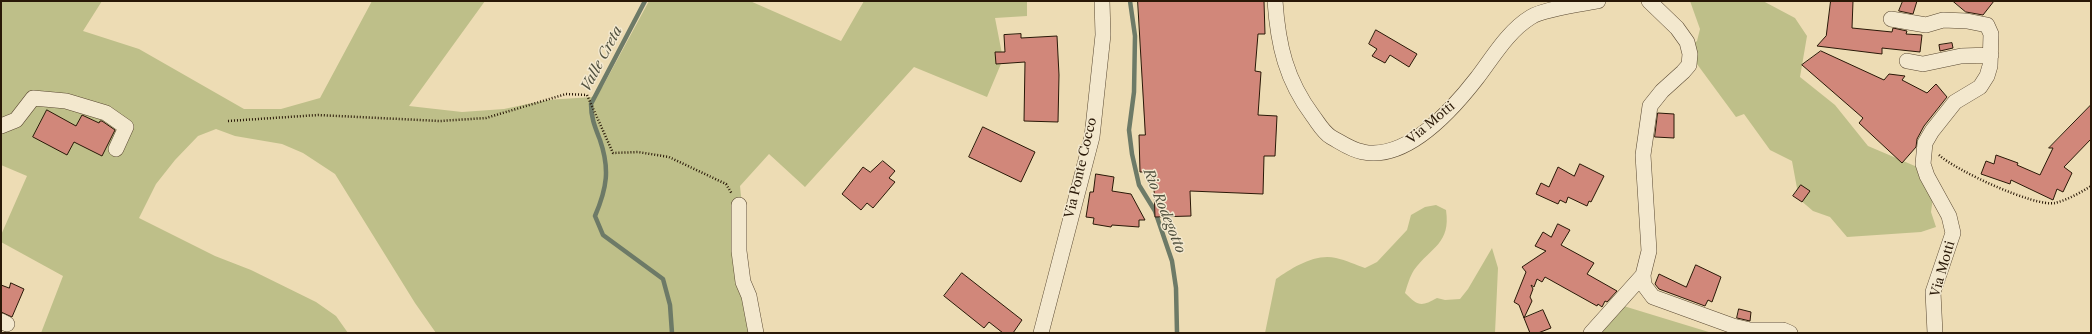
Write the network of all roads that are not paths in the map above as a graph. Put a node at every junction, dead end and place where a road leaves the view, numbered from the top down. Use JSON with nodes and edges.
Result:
{"nodes":[{"id":1,"x":1102,"y":1,"type":"edge"},
{"id":2,"x":1275,"y":1,"type":"edge"},
{"id":3,"x":1598,"y":1,"type":"edge"},
{"id":4,"x":1649,"y":1,"type":"edge"},
{"id":5,"x":1891,"y":19,"type":"dead end"},
{"id":6,"x":1991,"y":55,"type":"junction"},
{"id":7,"x":1907,"y":62,"type":"dead end"},
{"id":8,"x":1,"y":126,"type":"edge"},
{"id":9,"x":116,"y":149,"type":"dead end"},
{"id":10,"x":739,"y":204,"type":"road end"},
{"id":11,"x":1643,"y":275,"type":"junction"},
{"id":12,"x":756,"y":333,"type":"edge"},
{"id":13,"x":1041,"y":333,"type":"edge"},
{"id":14,"x":1591,"y":333,"type":"edge"},
{"id":15,"x":1790,"y":333,"type":"edge"},
{"id":16,"x":1934,"y":333,"type":"edge"}],
"edges":[{"from":1,"to":13,"type":"street","name":"Via Ponte Cocco"},
{"from":2,"to":3,"type":"street","name":"Via Motti"},
{"from":4,"to":11,"type":"street"},
{"from":5,"to":6,"type":"street","name":"Via Motti"},
{"from":6,"to":7,"type":"street"},
{"from":6,"to":16,"type":"street","name":"Via Motti"},
{"from":8,"to":9,"type":"street"},
{"from":10,"to":12,"type":"street"},
{"from":11,"to":14,"type":"street"},
{"from":11,"to":15,"type":"street"}]}
